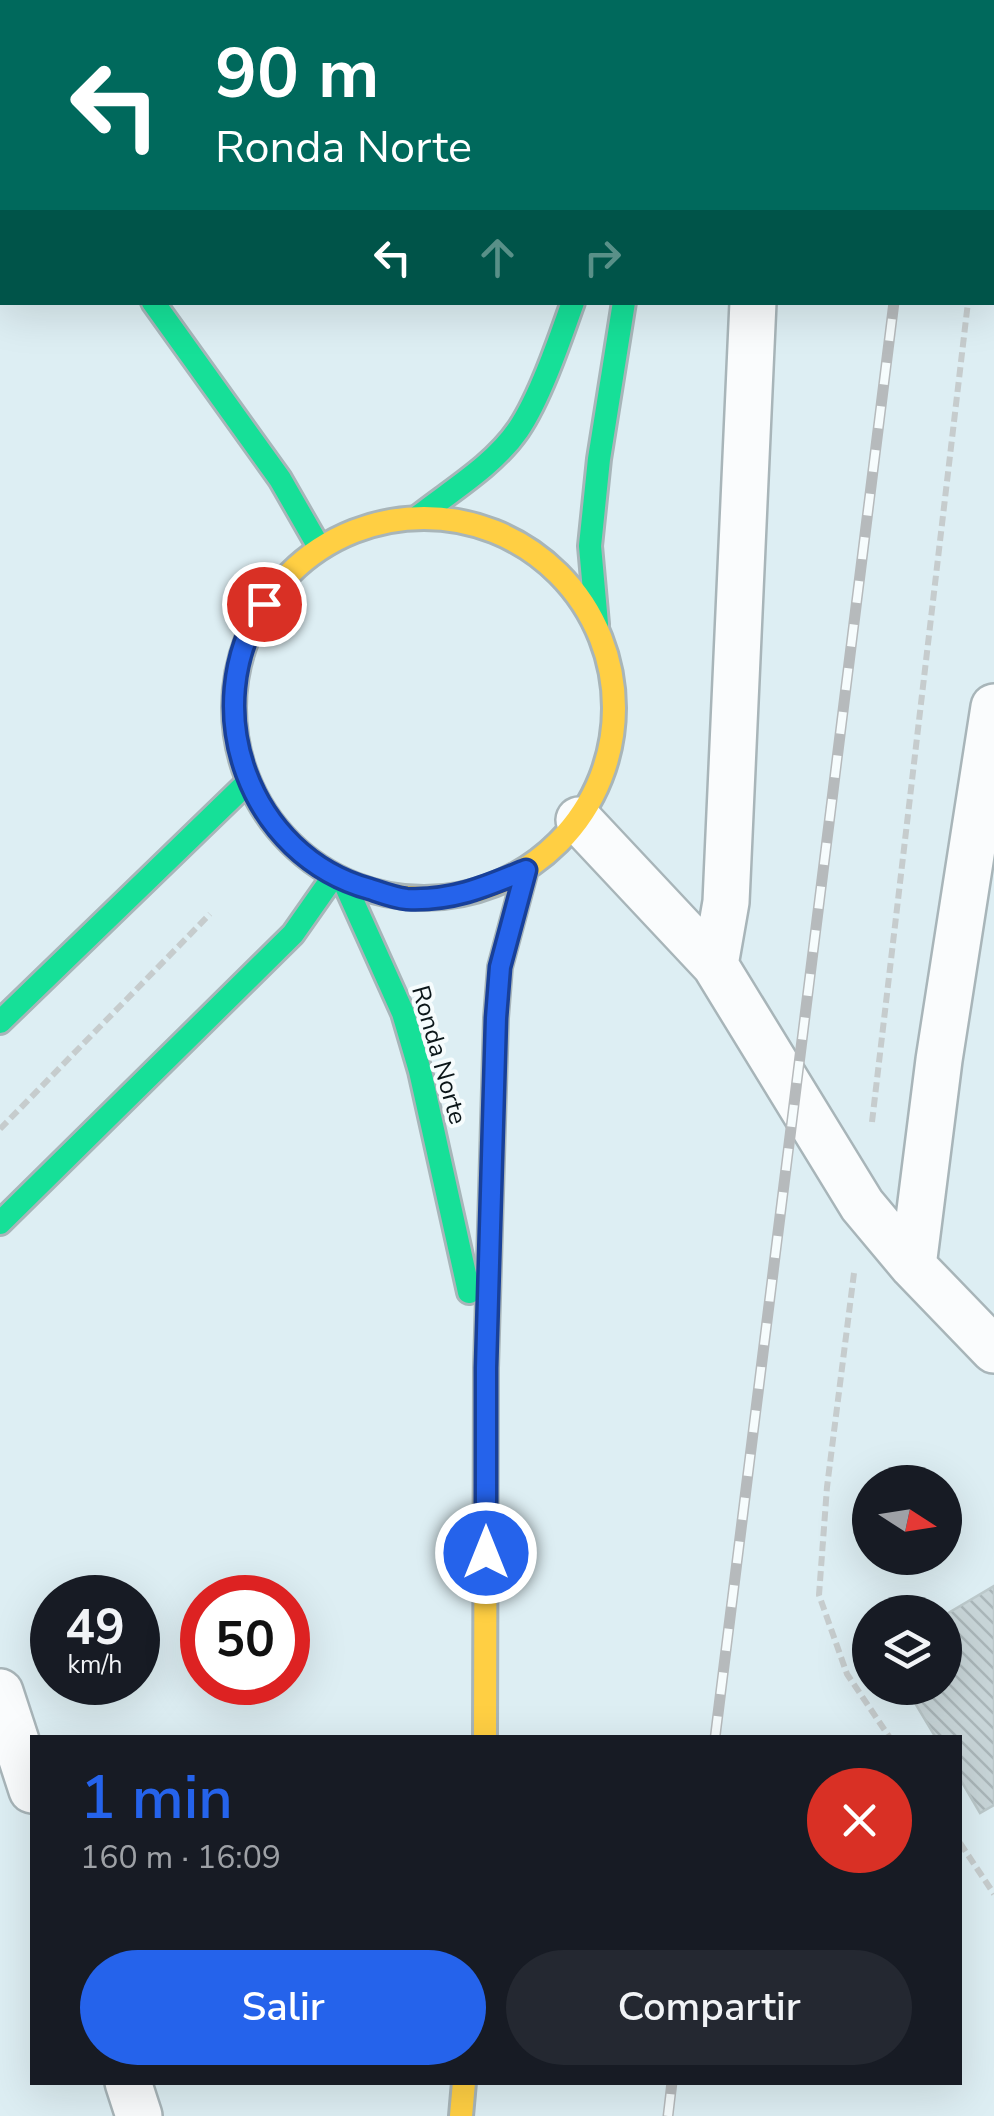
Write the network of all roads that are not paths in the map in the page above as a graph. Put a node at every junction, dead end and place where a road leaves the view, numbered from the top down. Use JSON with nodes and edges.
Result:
{"nodes":[{"id":1,"x":155,"y":305,"type":"edge"},
{"id":2,"x":572,"y":305,"type":"edge"},
{"id":3,"x":624,"y":305,"type":"edge"},
{"id":4,"x":753,"y":305,"type":"edge"},
{"id":5,"x":419,"y":516,"type":"junction"},
{"id":6,"x":319,"y":547,"type":"junction"},
{"id":7,"x":597,"y":627,"type":"junction"},
{"id":8,"x":994,"y":707,"type":"edge"},
{"id":9,"x":247,"y":783,"type":"junction"},
{"id":10,"x":579,"y":820,"type":"junction"},
{"id":11,"x":526,"y":870,"type":"junction"},
{"id":12,"x":339,"y":880,"type":"junction"},
{"id":13,"x":715,"y":965,"type":"junction"},
{"id":14,"x":0,"y":1022,"type":"edge"},
{"id":15,"x":0,"y":1223,"type":"edge"},
{"id":16,"x":912,"y":1266,"type":"junction"},
{"id":17,"x":994,"y":1350,"type":"edge"},
{"id":18,"x":486,"y":1368,"type":"junction"},
{"id":19,"x":0,"y":1692,"type":"edge"},
{"id":20,"x":486,"y":1735,"type":"edge"},
{"id":21,"x":30,"y":1784,"type":"edge"},
{"id":22,"x":129,"y":2085,"type":"edge"},
{"id":23,"x":464,"y":2085,"type":"edge"},
{"id":24,"x":139,"y":2116,"type":"edge"},
{"id":25,"x":461,"y":2116,"type":"edge"}],
"edges":[{"from":1,"to":6,"type":"main road"},
{"from":2,"to":5,"type":"main road","name":"Ronda Norte"},
{"from":3,"to":7,"type":"main road","name":"Ronda Norte"},
{"from":4,"to":13,"type":"street"},
{"from":5,"to":6,"type":"main road","name":"Ronda Norte"},
{"from":5,"to":7,"type":"main road","name":"Ronda Norte"},
{"from":6,"to":9,"type":"main road","name":"Ronda Norte"},
{"from":7,"to":10,"type":"main road","name":"Ronda Norte"},
{"from":8,"to":16,"type":"street"},
{"from":9,"to":12,"type":"main road","name":"Ronda Norte"},
{"from":9,"to":14,"type":"main road"},
{"from":10,"to":11,"type":"main road","name":"Ronda Norte"},
{"from":10,"to":13,"type":"street"},
{"from":11,"to":12,"type":"main road","name":"Ronda Norte"},
{"from":11,"to":18,"type":"main road","name":"Ronda Norte"},
{"from":12,"to":15,"type":"main road"},
{"from":12,"to":18,"type":"main road","name":"Ronda Norte"},
{"from":13,"to":16,"type":"street"},
{"from":16,"to":17,"type":"street"},
{"from":18,"to":20,"type":"main road","name":"Ronda Norte"},
{"from":19,"to":21,"type":"street"},
{"from":22,"to":24,"type":"street"},
{"from":23,"to":25,"type":"main road"}]}
